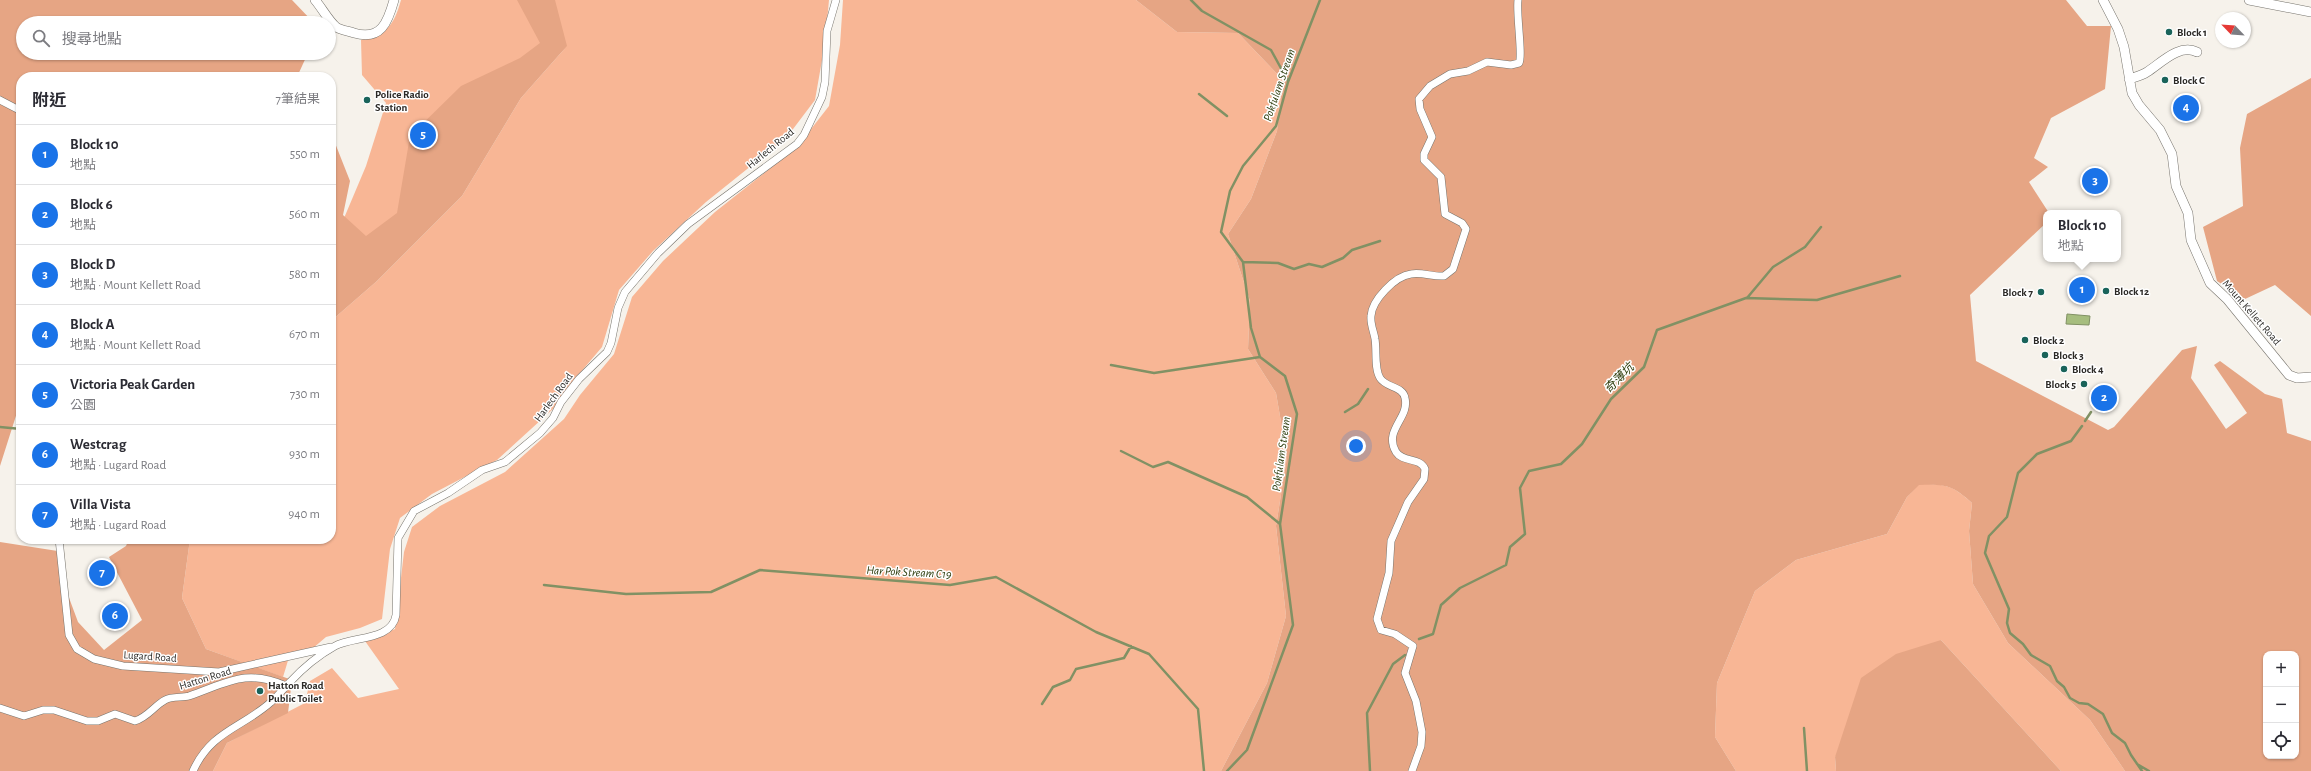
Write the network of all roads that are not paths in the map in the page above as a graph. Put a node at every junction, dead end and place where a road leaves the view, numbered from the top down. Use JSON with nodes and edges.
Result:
{"nodes":[{"id":1,"x":315,"y":0,"type":"edge"},
{"id":2,"x":394,"y":0,"type":"edge"},
{"id":3,"x":836,"y":0,"type":"edge"},
{"id":4,"x":1518,"y":0,"type":"edge"},
{"id":5,"x":2103,"y":0,"type":"edge"},
{"id":6,"x":2249,"y":0,"type":"edge"},
{"id":7,"x":2311,"y":12,"type":"edge"},
{"id":8,"x":327,"y":16,"type":"edge"},
{"id":9,"x":336,"y":27,"type":"edge"},
{"id":10,"x":2197,"y":52,"type":"dead end"},
{"id":11,"x":2129,"y":79,"type":"junction"},
{"id":12,"x":0,"y":100,"type":"edge"},
{"id":13,"x":16,"y":108,"type":"edge"},
{"id":14,"x":2311,"y":377,"type":"edge"},
{"id":15,"x":59,"y":544,"type":"edge"},
{"id":16,"x":336,"y":646,"type":"junction"},
{"id":17,"x":286,"y":686,"type":"junction"},
{"id":18,"x":0,"y":708,"type":"edge"},
{"id":19,"x":193,"y":771,"type":"edge"},
{"id":20,"x":1412,"y":771,"type":"edge"}],
"edges":[{"from":1,"to":8,"type":"street"},
{"from":2,"to":9,"type":"street"},
{"from":3,"to":16,"type":"street","name":"Harlech Road"},
{"from":4,"to":20,"type":"street"},
{"from":5,"to":11,"type":"street","name":"Mount Kellett Road"},
{"from":6,"to":7,"type":"street"},
{"from":10,"to":11,"type":"street"},
{"from":11,"to":14,"type":"street","name":"Mount Kellett Road"},
{"from":12,"to":13,"type":"street"},
{"from":15,"to":16,"type":"street","name":"Lugard Road"},
{"from":16,"to":17,"type":"street","name":"Harlech Road"},
{"from":17,"to":18,"type":"street","name":"Hatton Road"},
{"from":17,"to":19,"type":"street","name":"Harlech Road"}]}
